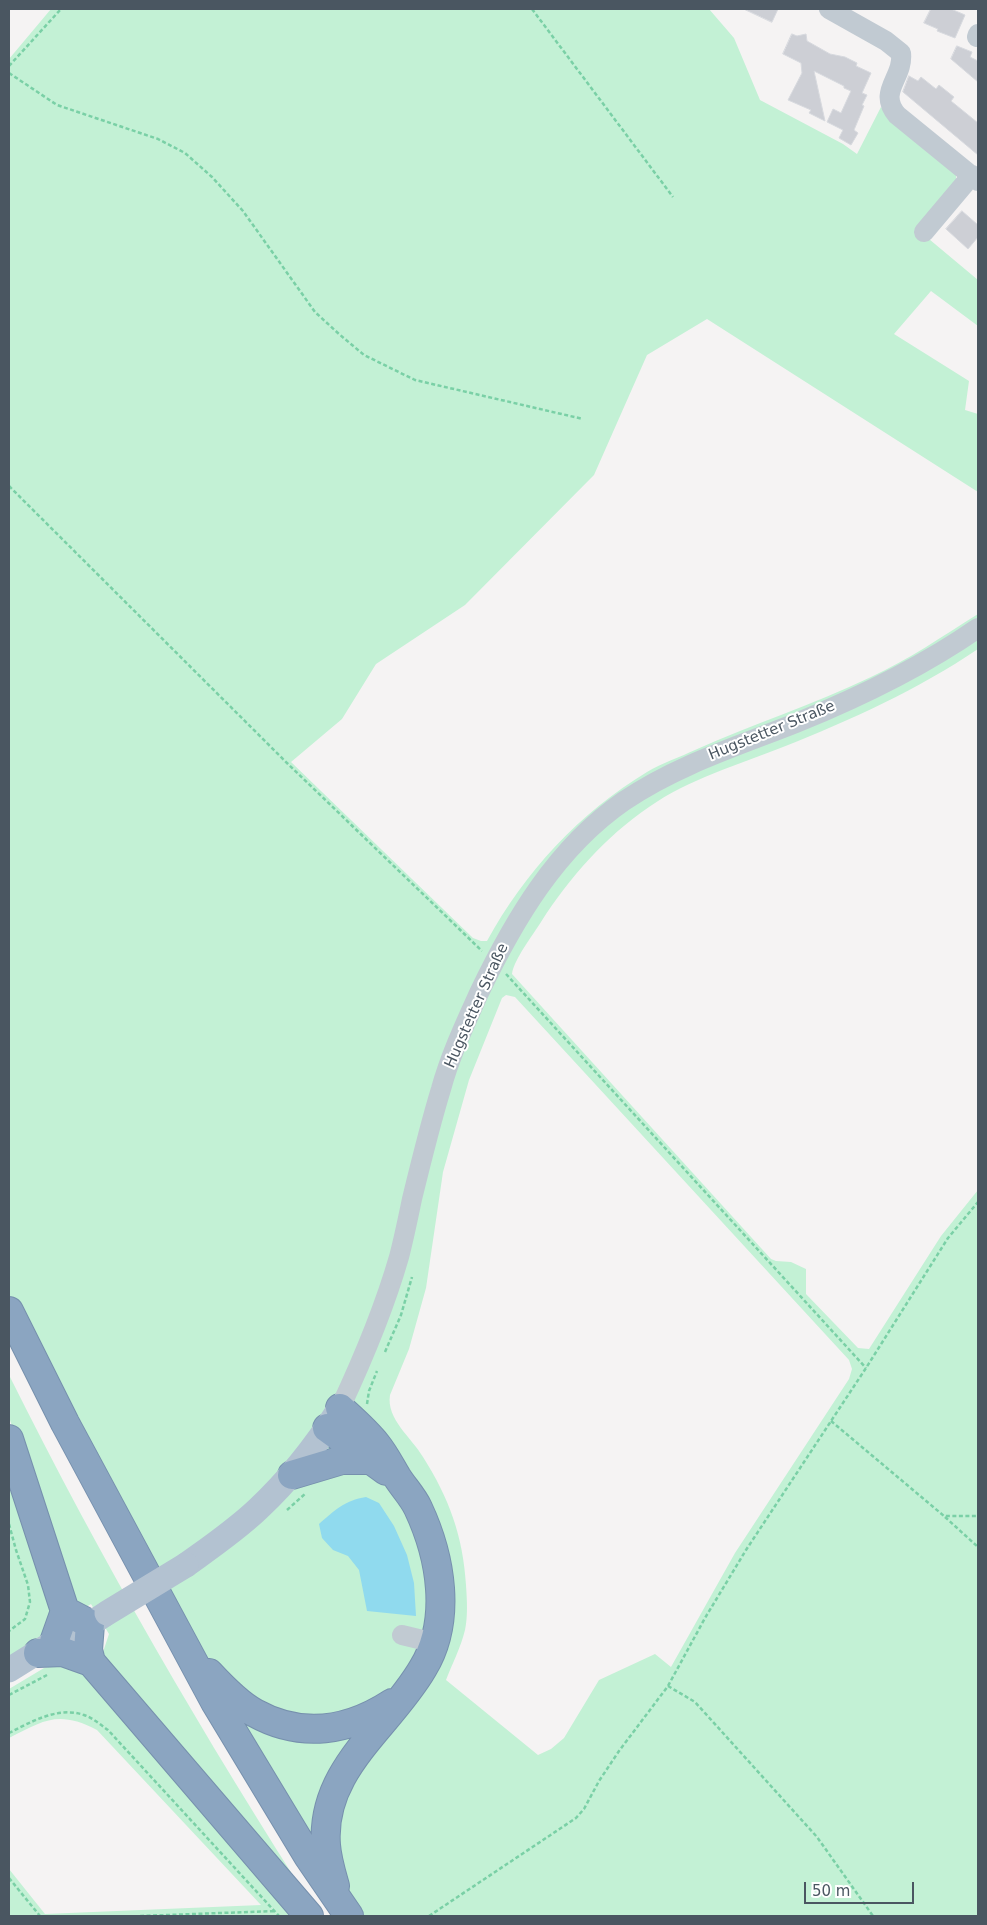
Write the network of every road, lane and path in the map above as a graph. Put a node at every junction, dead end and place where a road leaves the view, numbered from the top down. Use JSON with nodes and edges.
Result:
{"nodes":[{"id":1,"x":61,"y":9,"type":"edge"},
{"id":2,"x":532,"y":9,"type":"edge"},
{"id":3,"x":829,"y":9,"type":"edge"},
{"id":4,"x":9,"y":66,"type":"edge"},
{"id":5,"x":9,"y":73,"type":"edge"},
{"id":6,"x":975,"y":178,"type":"edge"},
{"id":7,"x":673,"y":197,"type":"dead end"},
{"id":8,"x":924,"y":232,"type":"dead end"},
{"id":9,"x":583,"y":419,"type":"dead end"},
{"id":10,"x":9,"y":486,"type":"edge"},
{"id":11,"x":978,"y":628,"type":"edge"},
{"id":12,"x":494,"y":962,"type":"junction"},
{"id":13,"x":978,"y":1202,"type":"edge"},
{"id":14,"x":9,"y":1311,"type":"edge"},
{"id":15,"x":9,"y":1353,"type":"edge"},
{"id":16,"x":866,"y":1368,"type":"junction"},
{"id":17,"x":333,"y":1418,"type":"junction"},
{"id":18,"x":830,"y":1421,"type":"junction"},
{"id":19,"x":9,"y":1439,"type":"edge"},
{"id":20,"x":369,"y":1460,"type":"junction"},
{"id":21,"x":292,"y":1474,"type":"junction"},
{"id":22,"x":399,"y":1480,"type":"junction"},
{"id":23,"x":944,"y":1516,"type":"junction"},
{"id":24,"x":978,"y":1516,"type":"edge"},
{"id":25,"x":9,"y":1524,"type":"edge"},
{"id":26,"x":978,"y":1547,"type":"edge"},
{"id":27,"x":65,"y":1611,"type":"junction"},
{"id":28,"x":98,"y":1618,"type":"junction"},
{"id":29,"x":9,"y":1631,"type":"edge"},
{"id":30,"x":402,"y":1635,"type":"dead end"},
{"id":31,"x":435,"y":1643,"type":"junction"},
{"id":32,"x":46,"y":1647,"type":"junction"},
{"id":33,"x":193,"y":1660,"type":"junction"},
{"id":34,"x":90,"y":1662,"type":"junction"},
{"id":35,"x":9,"y":1670,"type":"edge"},
{"id":36,"x":668,"y":1686,"type":"junction"},
{"id":37,"x":402,"y":1697,"type":"junction"},
{"id":38,"x":9,"y":1733,"type":"edge"},
{"id":39,"x":9,"y":1878,"type":"edge"},
{"id":40,"x":275,"y":1911,"type":"junction"},
{"id":41,"x":339,"y":1911,"type":"edge"},
{"id":42,"x":40,"y":1916,"type":"edge"},
{"id":43,"x":140,"y":1916,"type":"edge"},
{"id":44,"x":279,"y":1916,"type":"edge"},
{"id":45,"x":309,"y":1916,"type":"edge"},
{"id":46,"x":429,"y":1916,"type":"edge"},
{"id":47,"x":873,"y":1916,"type":"edge"}],
"edges":[{"from":1,"to":4,"type":"path"},
{"from":2,"to":7,"type":"path"},
{"from":3,"to":6,"type":"street"},
{"from":5,"to":9,"type":"path"},
{"from":6,"to":8,"type":"street"},
{"from":10,"to":12,"type":"path"},
{"from":11,"to":12,"type":"street","name":"Hugstetter Straße"},
{"from":12,"to":16,"type":"path"},
{"from":12,"to":17,"type":"street","name":"Hugstetter Straße"},
{"from":13,"to":16,"type":"path"},
{"from":14,"to":33,"type":"highway"},
{"from":15,"to":41,"type":"highway"},
{"from":16,"to":18,"type":"path"},
{"from":17,"to":20,"type":"highway"},
{"from":17,"to":21,"type":"main road","name":"Hugstetter Straße"},
{"from":17,"to":22,"type":"highway"},
{"from":18,"to":23,"type":"path"},
{"from":18,"to":36,"type":"path"},
{"from":19,"to":27,"type":"highway"},
{"from":20,"to":21,"type":"highway"},
{"from":20,"to":22,"type":"highway"},
{"from":21,"to":28,"type":"main road","name":"Hugstetter Straße","bridge":true},
{"from":22,"to":31,"type":"highway"},
{"from":23,"to":24,"type":"path"},
{"from":23,"to":26,"type":"path"},
{"from":25,"to":29,"type":"path"},
{"from":27,"to":28,"type":"highway"},
{"from":27,"to":32,"type":"highway"},
{"from":28,"to":32,"type":"main road","name":"Hugstetter Straße"},
{"from":28,"to":34,"type":"highway"},
{"from":30,"to":31,"type":"street"},
{"from":31,"to":37,"type":"highway"},
{"from":32,"to":34,"type":"highway"},
{"from":32,"to":35,"type":"main road","name":"Hugstetter Straße"},
{"from":33,"to":37,"type":"highway"},
{"from":33,"to":41,"type":"highway"},
{"from":34,"to":45,"type":"highway"},
{"from":36,"to":46,"type":"path"},
{"from":36,"to":47,"type":"path"},
{"from":37,"to":41,"type":"highway"},
{"from":38,"to":40,"type":"path"},
{"from":39,"to":42,"type":"path"},
{"from":40,"to":43,"type":"path"},
{"from":40,"to":44,"type":"path"}]}
